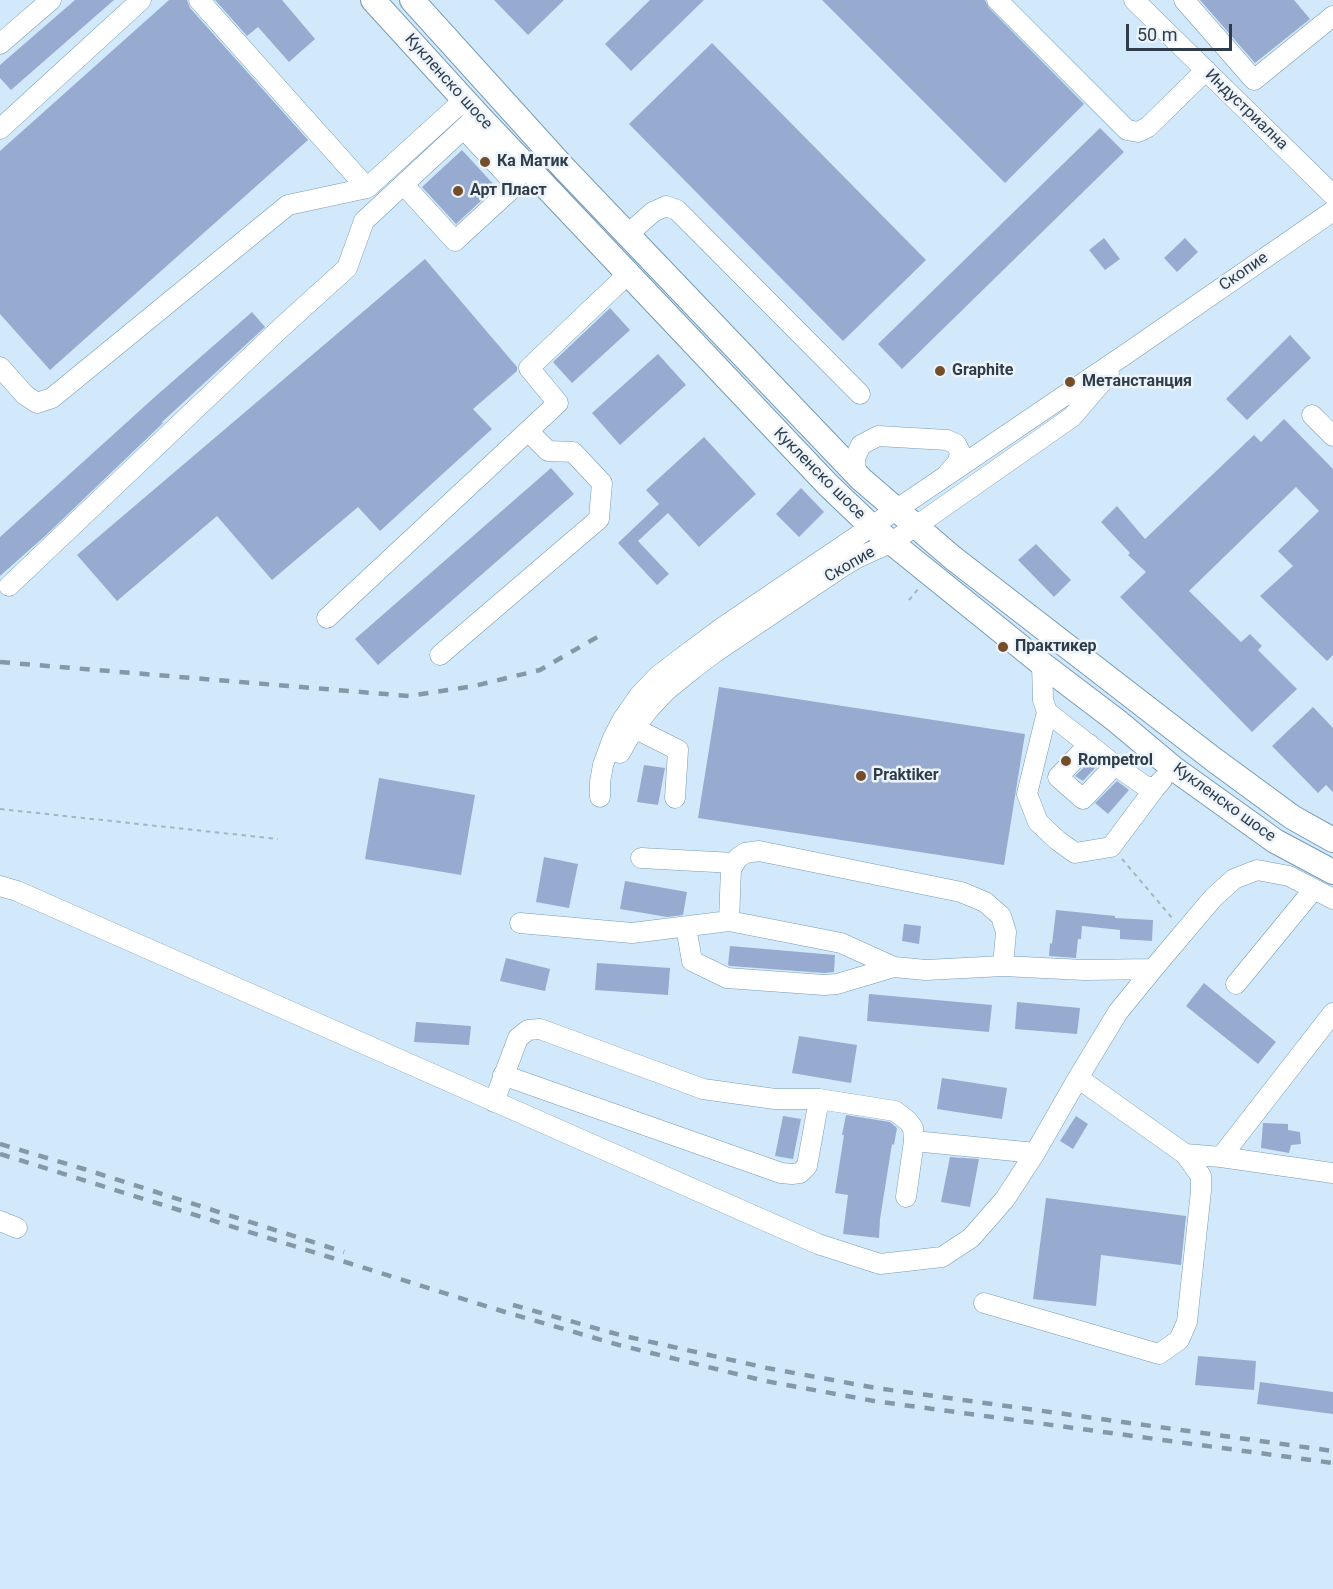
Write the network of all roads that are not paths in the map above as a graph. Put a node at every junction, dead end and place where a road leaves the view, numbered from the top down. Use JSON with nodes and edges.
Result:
{"nodes":[{"id":1,"x":51,"y":0,"type":"edge"},
{"id":2,"x":141,"y":0,"type":"edge"},
{"id":3,"x":200,"y":0,"type":"edge"},
{"id":4,"x":373,"y":0,"type":"edge"},
{"id":5,"x":412,"y":0,"type":"edge"},
{"id":6,"x":997,"y":0,"type":"edge"},
{"id":7,"x":1134,"y":0,"type":"edge"},
{"id":8,"x":1184,"y":0,"type":"edge"},
{"id":9,"x":1333,"y":16,"type":"edge"},
{"id":10,"x":0,"y":44,"type":"edge"},
{"id":11,"x":1206,"y":70,"type":"junction"},
{"id":12,"x":468,"y":115,"type":"junction"},
{"id":13,"x":0,"y":129,"type":"edge"},
{"id":14,"x":404,"y":185,"type":"junction"},
{"id":15,"x":367,"y":188,"type":"junction"},
{"id":16,"x":1333,"y":195,"type":"edge"},
{"id":17,"x":1333,"y":211,"type":"edge"},
{"id":18,"x":628,"y":234,"type":"junction"},
{"id":19,"x":628,"y":274,"type":"junction"},
{"id":20,"x":1126,"y":354,"type":"junction"},
{"id":21,"x":0,"y":367,"type":"edge"},
{"id":22,"x":860,"y":394,"type":"dead end"},
{"id":23,"x":1312,"y":415,"type":"dead end"},
{"id":24,"x":528,"y":431,"type":"junction"},
{"id":25,"x":1333,"y":436,"type":"edge"},
{"id":26,"x":856,"y":474,"type":"junction"},
{"id":27,"x":941,"y":480,"type":"junction"},
{"id":28,"x":896,"y":510,"type":"junction"},
{"id":29,"x":871,"y":526,"type":"junction"},
{"id":30,"x":916,"y":526,"type":"junction"},
{"id":31,"x":890,"y":543,"type":"junction"},
{"id":32,"x":9,"y":586,"type":"dead end"},
{"id":33,"x":327,"y":618,"type":"dead end"},
{"id":34,"x":727,"y":634,"type":"junction"},
{"id":35,"x":440,"y":655,"type":"dead end"},
{"id":36,"x":1042,"y":664,"type":"junction"},
{"id":37,"x":1047,"y":712,"type":"junction"},
{"id":38,"x":629,"y":724,"type":"junction"},
{"id":39,"x":1078,"y":756,"type":"junction"},
{"id":40,"x":1173,"y":768,"type":"junction"},
{"id":41,"x":1103,"y":778,"type":"junction"},
{"id":42,"x":1155,"y":788,"type":"junction"},
{"id":43,"x":600,"y":797,"type":"dead end"},
{"id":44,"x":675,"y":798,"type":"dead end"},
{"id":45,"x":1333,"y":840,"type":"edge"},
{"id":46,"x":641,"y":858,"type":"dead end"},
{"id":47,"x":734,"y":863,"type":"junction"},
{"id":48,"x":1333,"y":872,"type":"edge"},
{"id":49,"x":0,"y":886,"type":"edge"},
{"id":50,"x":1314,"y":889,"type":"junction"},
{"id":51,"x":1333,"y":899,"type":"edge"},
{"id":52,"x":729,"y":921,"type":"junction"},
{"id":53,"x":520,"y":923,"type":"dead end"},
{"id":54,"x":686,"y":927,"type":"junction"},
{"id":55,"x":1004,"y":966,"type":"junction"},
{"id":56,"x":894,"y":967,"type":"junction"},
{"id":57,"x":1153,"y":969,"type":"junction"},
{"id":58,"x":1236,"y":984,"type":"dead end"},
{"id":59,"x":1333,"y":1013,"type":"edge"},
{"id":60,"x":503,"y":1075,"type":"junction"},
{"id":61,"x":1078,"y":1078,"type":"junction"},
{"id":62,"x":819,"y":1098,"type":"junction"},
{"id":63,"x":494,"y":1102,"type":"junction"},
{"id":64,"x":914,"y":1141,"type":"junction"},
{"id":65,"x":1035,"y":1153,"type":"junction"},
{"id":66,"x":1185,"y":1154,"type":"junction"},
{"id":67,"x":1221,"y":1157,"type":"junction"},
{"id":68,"x":1333,"y":1173,"type":"edge"},
{"id":69,"x":906,"y":1197,"type":"dead end"},
{"id":70,"x":984,"y":1303,"type":"dead end"}],
"edges":[{"from":1,"to":10,"type":"street"},
{"from":2,"to":13,"type":"street"},
{"from":3,"to":15,"type":"street"},
{"from":4,"to":12,"type":"main road","name":"Кукленско шосе"},
{"from":5,"to":18,"type":"main road","name":"Кукленско шосе"},
{"from":6,"to":11,"type":"street"},
{"from":7,"to":11,"type":"street","name":"Индустриална"},
{"from":8,"to":9,"type":"street"},
{"from":11,"to":16,"type":"street","name":"Индустриална"},
{"from":12,"to":14,"type":"street"},
{"from":12,"to":14,"type":"street"},
{"from":12,"to":15,"type":"street"},
{"from":12,"to":19,"type":"main road","name":"Кукленско шосе"},
{"from":14,"to":32,"type":"street"},
{"from":15,"to":21,"type":"street"},
{"from":17,"to":20,"type":"street","name":"Скопие"},
{"from":18,"to":22,"type":"street"},
{"from":18,"to":26,"type":"main road","name":"Кукленско шосе"},
{"from":19,"to":24,"type":"street"},
{"from":19,"to":29,"type":"main road","name":"Кукленско шосе"},
{"from":20,"to":27,"type":"street","name":"Скопие"},
{"from":20,"to":30,"type":"street","name":"Скопие"},
{"from":23,"to":25,"type":"street"},
{"from":24,"to":33,"type":"street"},
{"from":24,"to":35,"type":"street"},
{"from":26,"to":27,"type":"street"},
{"from":26,"to":28,"type":"main road","name":"Кукленско шосе"},
{"from":27,"to":28,"type":"street","name":"Скопие"},
{"from":28,"to":29,"type":"street","name":"Скопие"},
{"from":28,"to":30,"type":"main road","name":"Кукленско шосе"},
{"from":29,"to":31,"type":"main road","name":"Кукленско шосе"},
{"from":29,"to":34,"type":"street","name":"Скопие"},
{"from":30,"to":31,"type":"street","name":"Скопие"},
{"from":30,"to":45,"type":"main road","name":"Кукленско шосе"},
{"from":31,"to":34,"type":"street","name":"Скопие"},
{"from":31,"to":36,"type":"main road","name":"Кукленско шосе"},
{"from":34,"to":38,"type":"street","name":"Скопие"},
{"from":36,"to":37,"type":"street"},
{"from":36,"to":40,"type":"main road","name":"Кукленско шосе"},
{"from":37,"to":39,"type":"street"},
{"from":37,"to":42,"type":"street"},
{"from":38,"to":43,"type":"street","name":"Скопие"},
{"from":38,"to":44,"type":"street"},
{"from":39,"to":41,"type":"street"},
{"from":39,"to":41,"type":"street"},
{"from":40,"to":42,"type":"street"},
{"from":40,"to":48,"type":"main road","name":"Кукленско шосе"},
{"from":41,"to":42,"type":"street"},
{"from":46,"to":47,"type":"street"},
{"from":47,"to":52,"type":"street"},
{"from":47,"to":55,"type":"street"},
{"from":49,"to":63,"type":"street"},
{"from":50,"to":51,"type":"street"},
{"from":50,"to":57,"type":"street"},
{"from":50,"to":58,"type":"street"},
{"from":52,"to":54,"type":"street"},
{"from":52,"to":56,"type":"street"},
{"from":53,"to":54,"type":"street"},
{"from":54,"to":56,"type":"street"},
{"from":55,"to":56,"type":"street"},
{"from":55,"to":57,"type":"street"},
{"from":57,"to":61,"type":"street"},
{"from":59,"to":67,"type":"street"},
{"from":60,"to":62,"type":"street"},
{"from":60,"to":62,"type":"street"},
{"from":60,"to":63,"type":"street"},
{"from":61,"to":65,"type":"street"},
{"from":61,"to":66,"type":"street"},
{"from":62,"to":64,"type":"street"},
{"from":63,"to":65,"type":"street"},
{"from":64,"to":65,"type":"street"},
{"from":64,"to":69,"type":"street"},
{"from":66,"to":67,"type":"street"},
{"from":66,"to":70,"type":"street"},
{"from":67,"to":68,"type":"street"}]}
